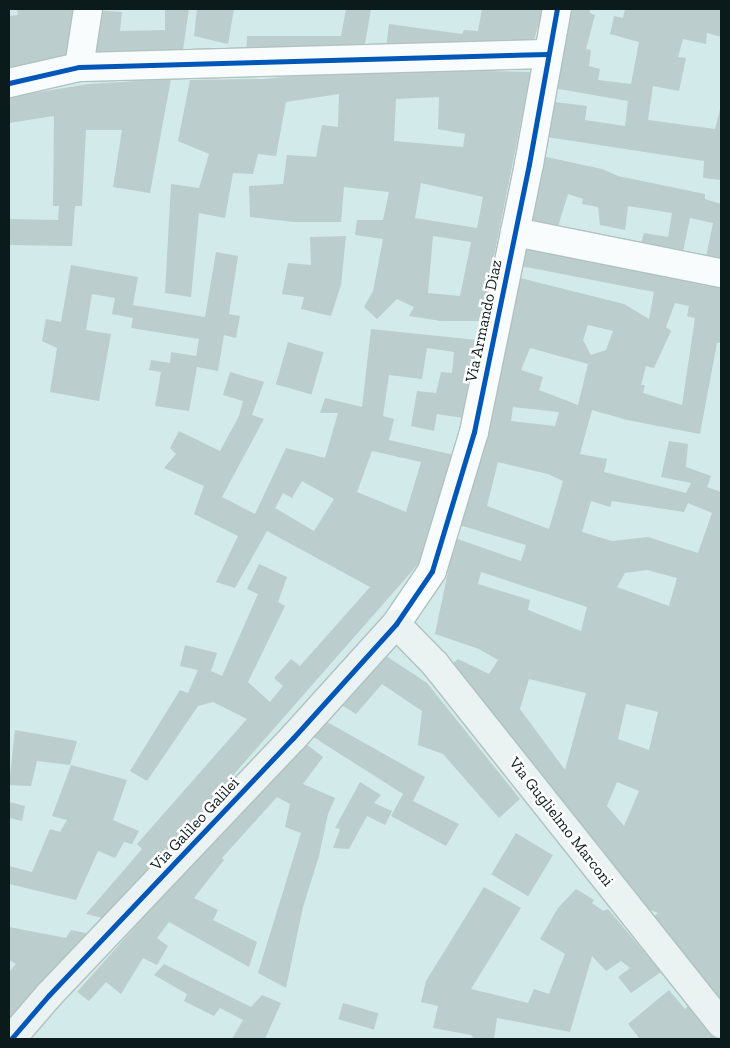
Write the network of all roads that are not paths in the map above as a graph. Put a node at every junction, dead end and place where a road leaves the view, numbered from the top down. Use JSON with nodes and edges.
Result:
{"nodes":[{"id":1,"x":88,"y":9,"type":"edge"},
{"id":2,"x":556,"y":9,"type":"edge"},
{"id":3,"x":548,"y":54,"type":"junction"},
{"id":4,"x":79,"y":67,"type":"junction"},
{"id":5,"x":9,"y":83,"type":"edge"},
{"id":6,"x":515,"y":232,"type":"junction"},
{"id":7,"x":721,"y":273,"type":"edge"},
{"id":8,"x":396,"y":624,"type":"junction"},
{"id":9,"x":721,"y":1024,"type":"edge"},
{"id":10,"x":11,"y":1039,"type":"edge"}],
"edges":[{"from":1,"to":4,"type":"street"},
{"from":2,"to":3,"type":"street","name":"Via Armando Diaz"},
{"from":3,"to":4,"type":"street"},
{"from":3,"to":6,"type":"street","name":"Via Armando Diaz"},
{"from":4,"to":5,"type":"street"},
{"from":6,"to":7,"type":"street"},
{"from":6,"to":8,"type":"street","name":"Via Armando Diaz"},
{"from":8,"to":9,"type":"street","name":"Via Guglielmo Marconi"},
{"from":8,"to":10,"type":"street","name":"Via Galileo Galilei"}]}
